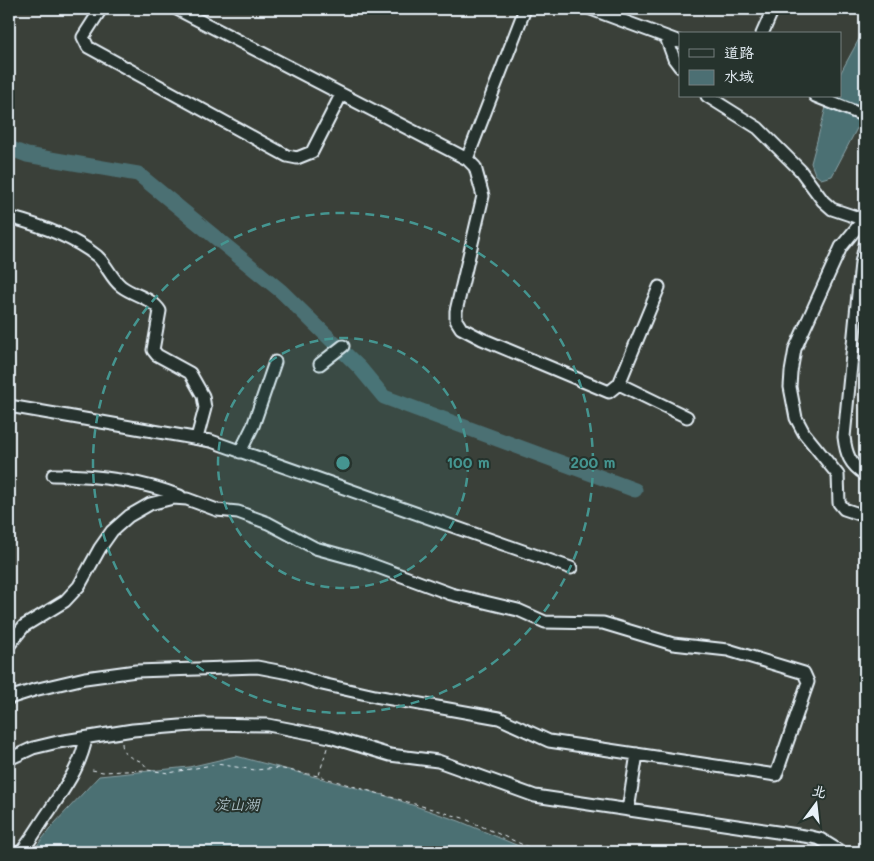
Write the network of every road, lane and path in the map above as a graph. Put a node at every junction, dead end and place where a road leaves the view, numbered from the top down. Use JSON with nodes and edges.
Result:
{"nodes":[{"id":1,"x":101,"y":9,"type":"edge"},
{"id":2,"x":177,"y":9,"type":"edge"},
{"id":3,"x":525,"y":9,"type":"edge"},
{"id":4,"x":591,"y":9,"type":"edge"},
{"id":5,"x":773,"y":9,"type":"edge"},
{"id":6,"x":763,"y":32,"type":"edge"},
{"id":7,"x":666,"y":37,"type":"junction"},
{"id":8,"x":679,"y":42,"type":"edge"},
{"id":9,"x":679,"y":65,"type":"edge"},
{"id":10,"x":341,"y":95,"type":"junction"},
{"id":11,"x":710,"y":98,"type":"edge"},
{"id":12,"x":820,"y":98,"type":"edge"},
{"id":13,"x":865,"y":116,"type":"edge"},
{"id":14,"x":467,"y":159,"type":"junction"},
{"id":15,"x":9,"y":217,"type":"edge"},
{"id":16,"x":865,"y":220,"type":"edge"},
{"id":17,"x":865,"y":245,"type":"edge"},
{"id":18,"x":659,"y":287,"type":"dead end"},
{"id":19,"x":343,"y":346,"type":"dead end"},
{"id":20,"x":275,"y":362,"type":"dead end"},
{"id":21,"x":320,"y":364,"type":"dead end"},
{"id":22,"x":619,"y":384,"type":"junction"},
{"id":23,"x":9,"y":406,"type":"edge"},
{"id":24,"x":687,"y":416,"type":"dead end"},
{"id":25,"x":197,"y":438,"type":"junction"},
{"id":26,"x":240,"y":452,"type":"junction"},
{"id":27,"x":865,"y":474,"type":"edge"},
{"id":28,"x":53,"y":475,"type":"dead end"},
{"id":29,"x":141,"y":484,"type":"junction"},
{"id":30,"x":187,"y":499,"type":"junction"},
{"id":31,"x":146,"y":507,"type":"junction"},
{"id":32,"x":865,"y":516,"type":"edge"},
{"id":33,"x":571,"y":568,"type":"dead end"},
{"id":34,"x":9,"y":646,"type":"edge"},
{"id":35,"x":9,"y":698,"type":"edge"},
{"id":36,"x":122,"y":732,"type":"junction"},
{"id":37,"x":330,"y":737,"type":"junction"},
{"id":38,"x":86,"y":738,"type":"junction"},
{"id":39,"x":637,"y":754,"type":"junction"},
{"id":40,"x":9,"y":759,"type":"edge"},
{"id":41,"x":92,"y":770,"type":"dead end"},
{"id":42,"x":147,"y":770,"type":"junction"},
{"id":43,"x":318,"y":776,"type":"junction"},
{"id":44,"x":628,"y":810,"type":"junction"},
{"id":45,"x":21,"y":852,"type":"edge"},
{"id":46,"x":539,"y":852,"type":"edge"},
{"id":47,"x":840,"y":852,"type":"edge"}],
"edges":[{"from":1,"to":10,"type":"street"},
{"from":2,"to":10,"type":"street"},
{"from":3,"to":14,"type":"street"},
{"from":4,"to":7,"type":"street"},
{"from":5,"to":6,"type":"street"},
{"from":7,"to":8,"type":"street"},
{"from":7,"to":9,"type":"street"},
{"from":10,"to":14,"type":"street"},
{"from":11,"to":16,"type":"street"},
{"from":12,"to":13,"type":"street"},
{"from":14,"to":22,"type":"street"},
{"from":15,"to":25,"type":"street"},
{"from":16,"to":32,"type":"street"},
{"from":17,"to":27,"type":"street"},
{"from":18,"to":22,"type":"street"},
{"from":19,"to":21,"type":"street"},
{"from":20,"to":26,"type":"street"},
{"from":22,"to":24,"type":"street"},
{"from":23,"to":25,"type":"street"},
{"from":25,"to":26,"type":"street"},
{"from":26,"to":33,"type":"street"},
{"from":28,"to":29,"type":"street"},
{"from":29,"to":30,"type":"street"},
{"from":29,"to":31,"type":"street"},
{"from":30,"to":31,"type":"street"},
{"from":30,"to":39,"type":"street"},
{"from":31,"to":34,"type":"street"},
{"from":35,"to":39,"type":"street"},
{"from":36,"to":37,"type":"street"},
{"from":36,"to":38,"type":"street"},
{"from":36,"to":42,"type":"path"},
{"from":37,"to":43,"type":"path"},
{"from":37,"to":44,"type":"street"},
{"from":38,"to":40,"type":"street"},
{"from":38,"to":45,"type":"street"},
{"from":39,"to":44,"type":"street"},
{"from":41,"to":42,"type":"path"},
{"from":42,"to":43,"type":"path"},
{"from":43,"to":46,"type":"path"},
{"from":44,"to":47,"type":"street"}]}
